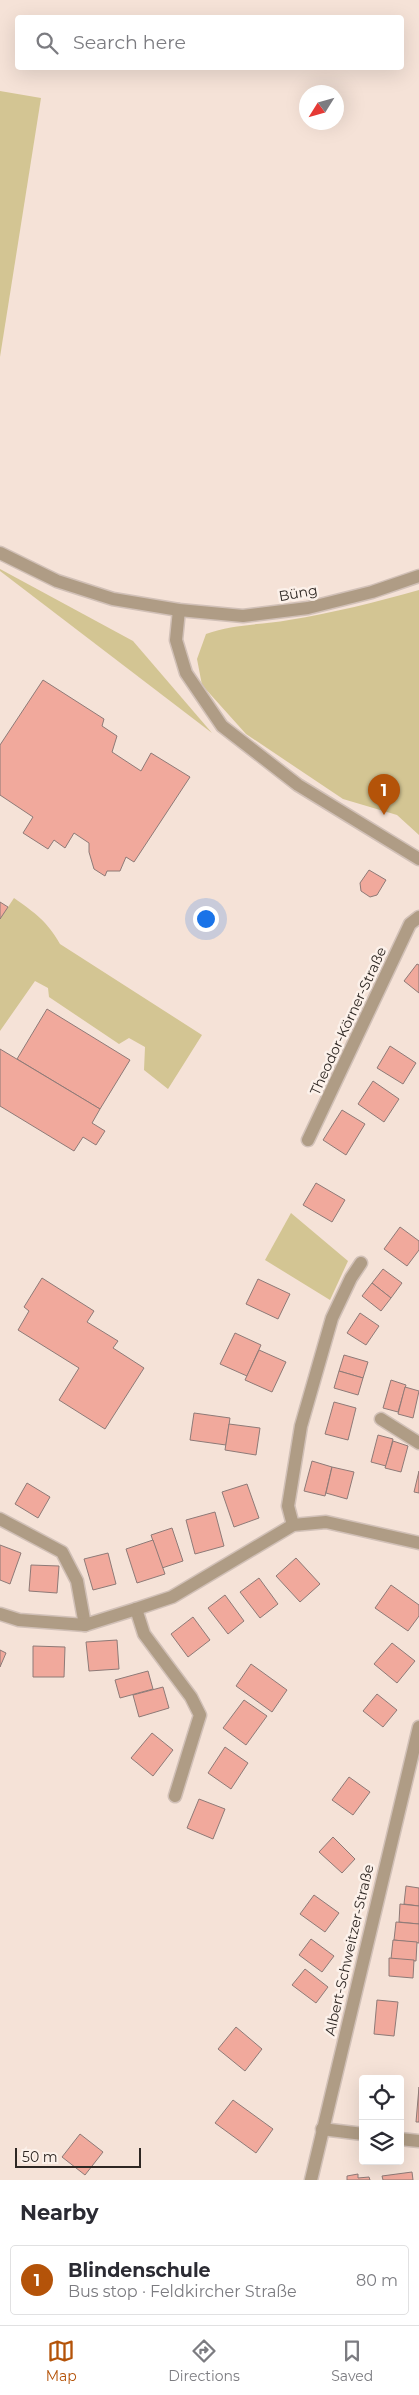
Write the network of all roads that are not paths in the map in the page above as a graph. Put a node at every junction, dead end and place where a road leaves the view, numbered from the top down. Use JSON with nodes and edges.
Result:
{"nodes":[{"id":1,"x":0,"y":553,"type":"edge"},
{"id":2,"x":419,"y":576,"type":"edge"},
{"id":3,"x":179,"y":610,"type":"junction"},
{"id":4,"x":419,"y":859,"type":"edge"},
{"id":5,"x":419,"y":916,"type":"edge"},
{"id":6,"x":308,"y":1140,"type":"dead end"},
{"id":7,"x":361,"y":1263,"type":"dead end"},
{"id":8,"x":381,"y":1419,"type":"dead end"},
{"id":9,"x":419,"y":1443,"type":"edge"},
{"id":10,"x":0,"y":1519,"type":"edge"},
{"id":11,"x":293,"y":1525,"type":"junction"},
{"id":12,"x":419,"y":1543,"type":"edge"},
{"id":13,"x":136,"y":1609,"type":"junction"},
{"id":14,"x":0,"y":1614,"type":"edge"},
{"id":15,"x":85,"y":1624,"type":"junction"},
{"id":16,"x":419,"y":1727,"type":"edge"},
{"id":17,"x":175,"y":1796,"type":"dead end"},
{"id":18,"x":322,"y":2130,"type":"junction"},
{"id":19,"x":359,"y":2134,"type":"edge"},
{"id":20,"x":404,"y":2139,"type":"edge"},
{"id":21,"x":419,"y":2141,"type":"edge"},
{"id":22,"x":311,"y":2180,"type":"edge"}],
"edges":[{"from":1,"to":3,"type":"street","name":"Büng"},
{"from":2,"to":3,"type":"street","name":"Büng"},
{"from":3,"to":4,"type":"street"},
{"from":5,"to":6,"type":"street","name":"Theodor-Körner-Straße"},
{"from":7,"to":11,"type":"street"},
{"from":8,"to":9,"type":"street"},
{"from":10,"to":15,"type":"street"},
{"from":11,"to":12,"type":"street"},
{"from":11,"to":13,"type":"street"},
{"from":13,"to":15,"type":"street"},
{"from":13,"to":17,"type":"street"},
{"from":14,"to":15,"type":"street"},
{"from":16,"to":18,"type":"street","name":"Albert-Schweitzer-Straße"},
{"from":18,"to":19,"type":"street"},
{"from":18,"to":22,"type":"street","name":"Albert-Schweitzer-Straße"},
{"from":20,"to":21,"type":"street"}]}
